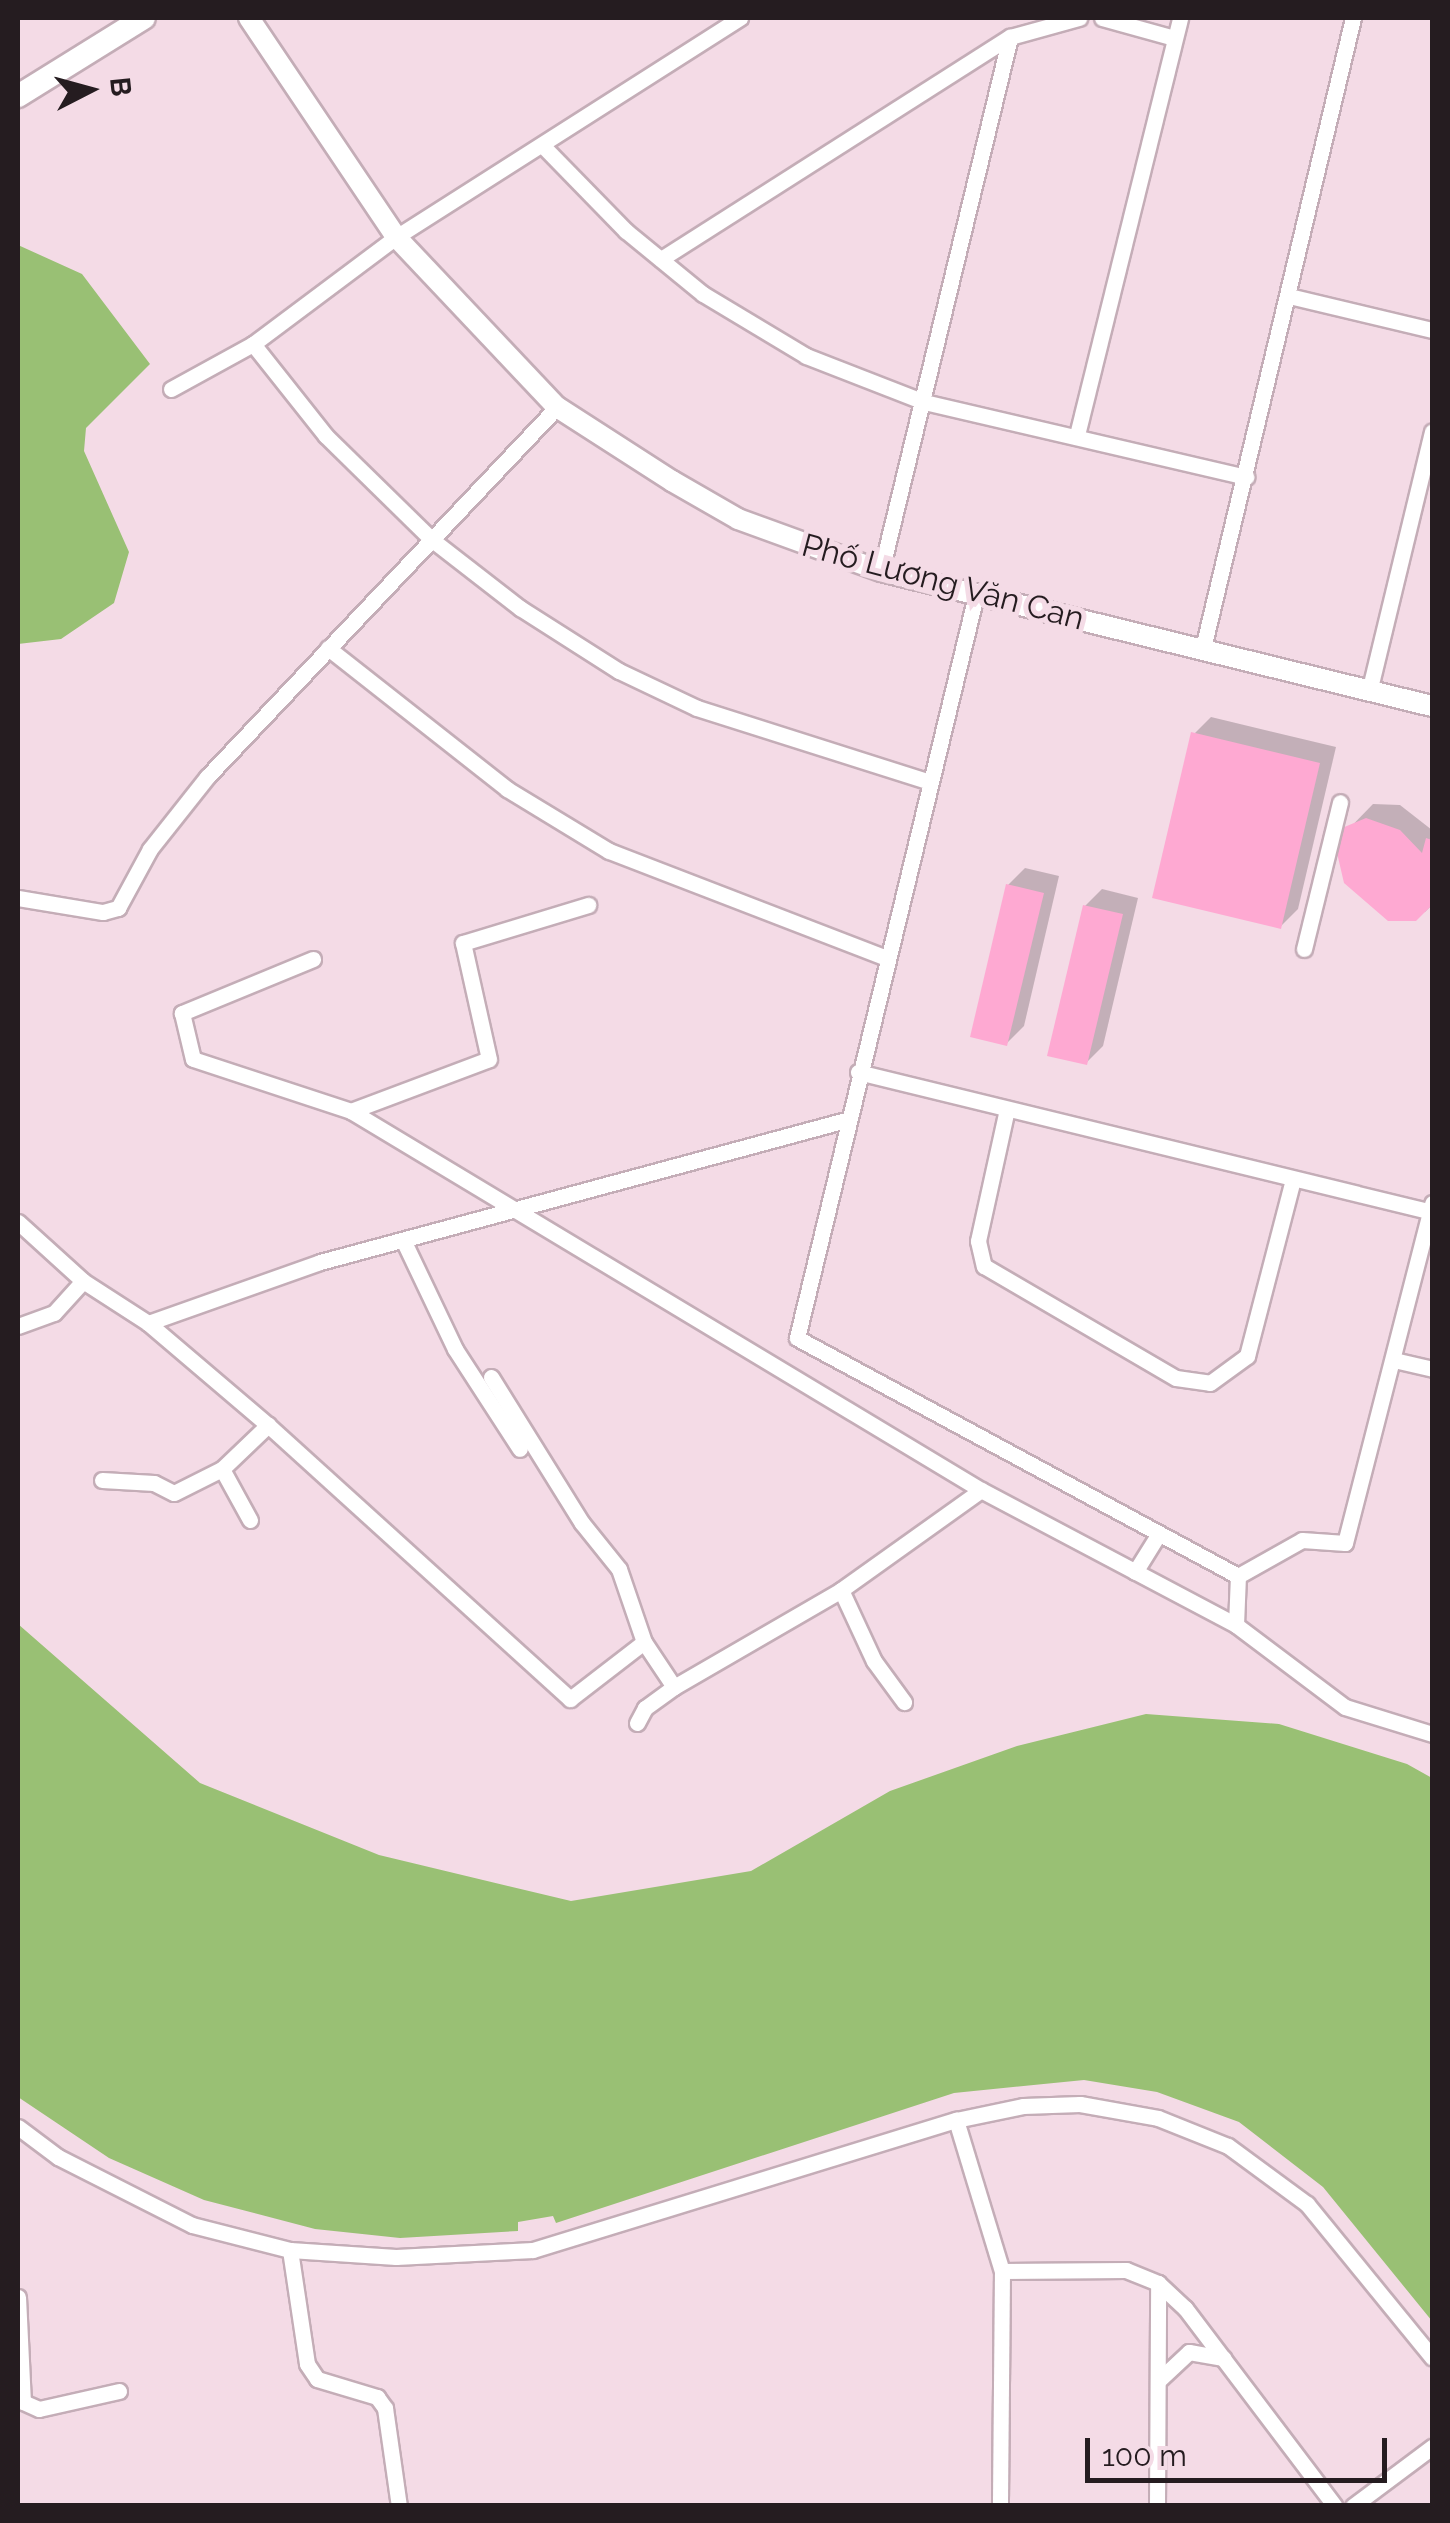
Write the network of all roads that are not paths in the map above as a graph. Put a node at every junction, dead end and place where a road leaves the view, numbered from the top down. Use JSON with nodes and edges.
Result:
{"nodes":[{"id":1,"x":144,"y":18,"type":"edge"},
{"id":2,"x":249,"y":18,"type":"edge"},
{"id":3,"x":740,"y":18,"type":"edge"},
{"id":4,"x":1078,"y":18,"type":"edge"},
{"id":5,"x":1102,"y":18,"type":"edge"},
{"id":6,"x":1180,"y":18,"type":"edge"},
{"id":7,"x":1354,"y":18,"type":"edge"},
{"id":8,"x":1010,"y":38,"type":"junction"},
{"id":9,"x":1174,"y":38,"type":"junction"},
{"id":10,"x":18,"y":96,"type":"edge"},
{"id":11,"x":542,"y":145,"type":"junction"},
{"id":12,"x":396,"y":237,"type":"junction"},
{"id":13,"x":661,"y":259,"type":"junction"},
{"id":14,"x":1289,"y":296,"type":"junction"},
{"id":15,"x":1432,"y":330,"type":"edge"},
{"id":16,"x":253,"y":344,"type":"junction"},
{"id":17,"x":171,"y":389,"type":"dead end"},
{"id":18,"x":924,"y":402,"type":"junction"},
{"id":19,"x":557,"y":407,"type":"junction"},
{"id":20,"x":1432,"y":431,"type":"edge"},
{"id":21,"x":1076,"y":436,"type":"junction"},
{"id":22,"x":1246,"y":477,"type":"junction"},
{"id":23,"x":431,"y":539,"type":"junction"},
{"id":24,"x":881,"y":572,"type":"junction"},
{"id":25,"x":976,"y":595,"type":"junction"},
{"id":26,"x":328,"y":648,"type":"junction"},
{"id":27,"x":1204,"y":648,"type":"junction"},
{"id":28,"x":1368,"y":692,"type":"junction"},
{"id":29,"x":1432,"y":706,"type":"edge"},
{"id":30,"x":930,"y":782,"type":"junction"},
{"id":31,"x":1340,"y":802,"type":"dead end"},
{"id":32,"x":18,"y":898,"type":"edge"},
{"id":33,"x":588,"y":905,"type":"dead end"},
{"id":34,"x":1304,"y":949,"type":"dead end"},
{"id":35,"x":886,"y":958,"type":"junction"},
{"id":36,"x":312,"y":959,"type":"dead end"},
{"id":37,"x":858,"y":1072,"type":"junction"},
{"id":38,"x":1007,"y":1109,"type":"junction"},
{"id":39,"x":351,"y":1111,"type":"junction"},
{"id":40,"x":846,"y":1120,"type":"junction"},
{"id":41,"x":1293,"y":1178,"type":"junction"},
{"id":42,"x":507,"y":1209,"type":"junction"},
{"id":43,"x":1432,"y":1209,"type":"edge"},
{"id":44,"x":18,"y":1222,"type":"edge"},
{"id":45,"x":405,"y":1244,"type":"junction"},
{"id":46,"x":83,"y":1281,"type":"junction"},
{"id":47,"x":148,"y":1323,"type":"junction"},
{"id":48,"x":18,"y":1326,"type":"edge"},
{"id":49,"x":797,"y":1338,"type":"junction"},
{"id":50,"x":768,"y":1358,"type":"junction"},
{"id":51,"x":1394,"y":1360,"type":"junction"},
{"id":52,"x":1432,"y":1370,"type":"edge"},
{"id":53,"x":491,"y":1377,"type":"dead end"},
{"id":54,"x":268,"y":1425,"type":"junction"},
{"id":55,"x":520,"y":1449,"type":"dead end"},
{"id":56,"x":222,"y":1469,"type":"junction"},
{"id":57,"x":102,"y":1480,"type":"dead end"},
{"id":58,"x":981,"y":1490,"type":"junction"},
{"id":59,"x":250,"y":1520,"type":"dead end"},
{"id":60,"x":1158,"y":1535,"type":"junction"},
{"id":61,"x":1135,"y":1572,"type":"junction"},
{"id":62,"x":1238,"y":1576,"type":"junction"},
{"id":63,"x":840,"y":1590,"type":"junction"},
{"id":64,"x":1236,"y":1625,"type":"junction"},
{"id":65,"x":644,"y":1642,"type":"junction"},
{"id":66,"x":674,"y":1686,"type":"junction"},
{"id":67,"x":904,"y":1702,"type":"dead end"},
{"id":68,"x":637,"y":1723,"type":"dead end"},
{"id":69,"x":1432,"y":1734,"type":"edge"},
{"id":70,"x":956,"y":2120,"type":"junction"},
{"id":71,"x":18,"y":2127,"type":"edge"},
{"id":72,"x":290,"y":2250,"type":"junction"},
{"id":73,"x":1002,"y":2271,"type":"junction"},
{"id":74,"x":1158,"y":2283,"type":"junction"},
{"id":75,"x":18,"y":2296,"type":"edge"},
{"id":76,"x":1432,"y":2357,"type":"edge"},
{"id":77,"x":1223,"y":2358,"type":"junction"},
{"id":78,"x":1159,"y":2380,"type":"junction"},
{"id":79,"x":119,"y":2390,"type":"dead end"},
{"id":80,"x":1432,"y":2448,"type":"edge"},
{"id":81,"x":399,"y":2506,"type":"edge"},
{"id":82,"x":1000,"y":2506,"type":"edge"},
{"id":83,"x":1157,"y":2506,"type":"edge"},
{"id":84,"x":1334,"y":2506,"type":"edge"},
{"id":85,"x":1353,"y":2506,"type":"edge"}],
"edges":[{"from":1,"to":10,"type":"main road"},
{"from":2,"to":12,"type":"street","name":"Phố Lương Văn Can"},
{"from":3,"to":11,"type":"street"},
{"from":4,"to":8,"type":"street"},
{"from":5,"to":9,"type":"street"},
{"from":6,"to":9,"type":"street"},
{"from":7,"to":14,"type":"street"},
{"from":8,"to":13,"type":"street"},
{"from":8,"to":18,"type":"street"},
{"from":9,"to":21,"type":"street"},
{"from":11,"to":12,"type":"street"},
{"from":11,"to":13,"type":"street"},
{"from":12,"to":16,"type":"street"},
{"from":12,"to":19,"type":"street","name":"Phố Lương Văn Can"},
{"from":13,"to":18,"type":"street"},
{"from":14,"to":15,"type":"street"},
{"from":14,"to":22,"type":"street"},
{"from":16,"to":17,"type":"street"},
{"from":16,"to":23,"type":"street"},
{"from":18,"to":21,"type":"street"},
{"from":18,"to":24,"type":"street"},
{"from":19,"to":23,"type":"street"},
{"from":19,"to":24,"type":"street","name":"Phố Lương Văn Can"},
{"from":20,"to":28,"type":"street"},
{"from":21,"to":22,"type":"street"},
{"from":22,"to":27,"type":"street"},
{"from":23,"to":26,"type":"street"},
{"from":23,"to":30,"type":"street"},
{"from":24,"to":25,"type":"street","name":"Phố Lương Văn Can"},
{"from":25,"to":27,"type":"street","name":"Phố Lương Văn Can"},
{"from":25,"to":30,"type":"street"},
{"from":26,"to":32,"type":"street"},
{"from":26,"to":35,"type":"street"},
{"from":27,"to":28,"type":"street","name":"Phố Lương Văn Can"},
{"from":28,"to":29,"type":"street","name":"Phố Lương Văn Can"},
{"from":30,"to":35,"type":"street"},
{"from":31,"to":34,"type":"street"},
{"from":33,"to":39,"type":"street"},
{"from":35,"to":37,"type":"street"},
{"from":36,"to":39,"type":"street"},
{"from":37,"to":38,"type":"street"},
{"from":37,"to":40,"type":"street"},
{"from":38,"to":41,"type":"street"},
{"from":38,"to":41,"type":"street"},
{"from":39,"to":42,"type":"street"},
{"from":40,"to":42,"type":"street"},
{"from":40,"to":49,"type":"street"},
{"from":41,"to":43,"type":"street"},
{"from":42,"to":45,"type":"street"},
{"from":42,"to":50,"type":"street"},
{"from":43,"to":51,"type":"street"},
{"from":44,"to":46,"type":"street"},
{"from":45,"to":47,"type":"street"},
{"from":45,"to":55,"type":"street"},
{"from":46,"to":47,"type":"street"},
{"from":46,"to":48,"type":"street"},
{"from":47,"to":54,"type":"street"},
{"from":49,"to":50,"type":"street"},
{"from":49,"to":60,"type":"street"},
{"from":50,"to":58,"type":"street"},
{"from":51,"to":52,"type":"street"},
{"from":51,"to":62,"type":"street"},
{"from":53,"to":65,"type":"street"},
{"from":54,"to":56,"type":"street"},
{"from":54,"to":65,"type":"street"},
{"from":56,"to":57,"type":"street"},
{"from":56,"to":59,"type":"street"},
{"from":58,"to":61,"type":"street"},
{"from":58,"to":63,"type":"street"},
{"from":60,"to":61,"type":"street"},
{"from":60,"to":62,"type":"street"},
{"from":61,"to":64,"type":"street"},
{"from":62,"to":64,"type":"street"},
{"from":63,"to":66,"type":"street"},
{"from":63,"to":67,"type":"street"},
{"from":64,"to":69,"type":"street"},
{"from":65,"to":66,"type":"street"},
{"from":66,"to":68,"type":"street"},
{"from":70,"to":72,"type":"street"},
{"from":70,"to":73,"type":"street"},
{"from":70,"to":76,"type":"street"},
{"from":71,"to":72,"type":"street"},
{"from":72,"to":81,"type":"street"},
{"from":73,"to":74,"type":"street"},
{"from":73,"to":82,"type":"street"},
{"from":74,"to":77,"type":"street"},
{"from":74,"to":78,"type":"street"},
{"from":75,"to":79,"type":"street"},
{"from":77,"to":78,"type":"street"},
{"from":77,"to":84,"type":"street"},
{"from":78,"to":83,"type":"street"},
{"from":80,"to":85,"type":"street"}]}
